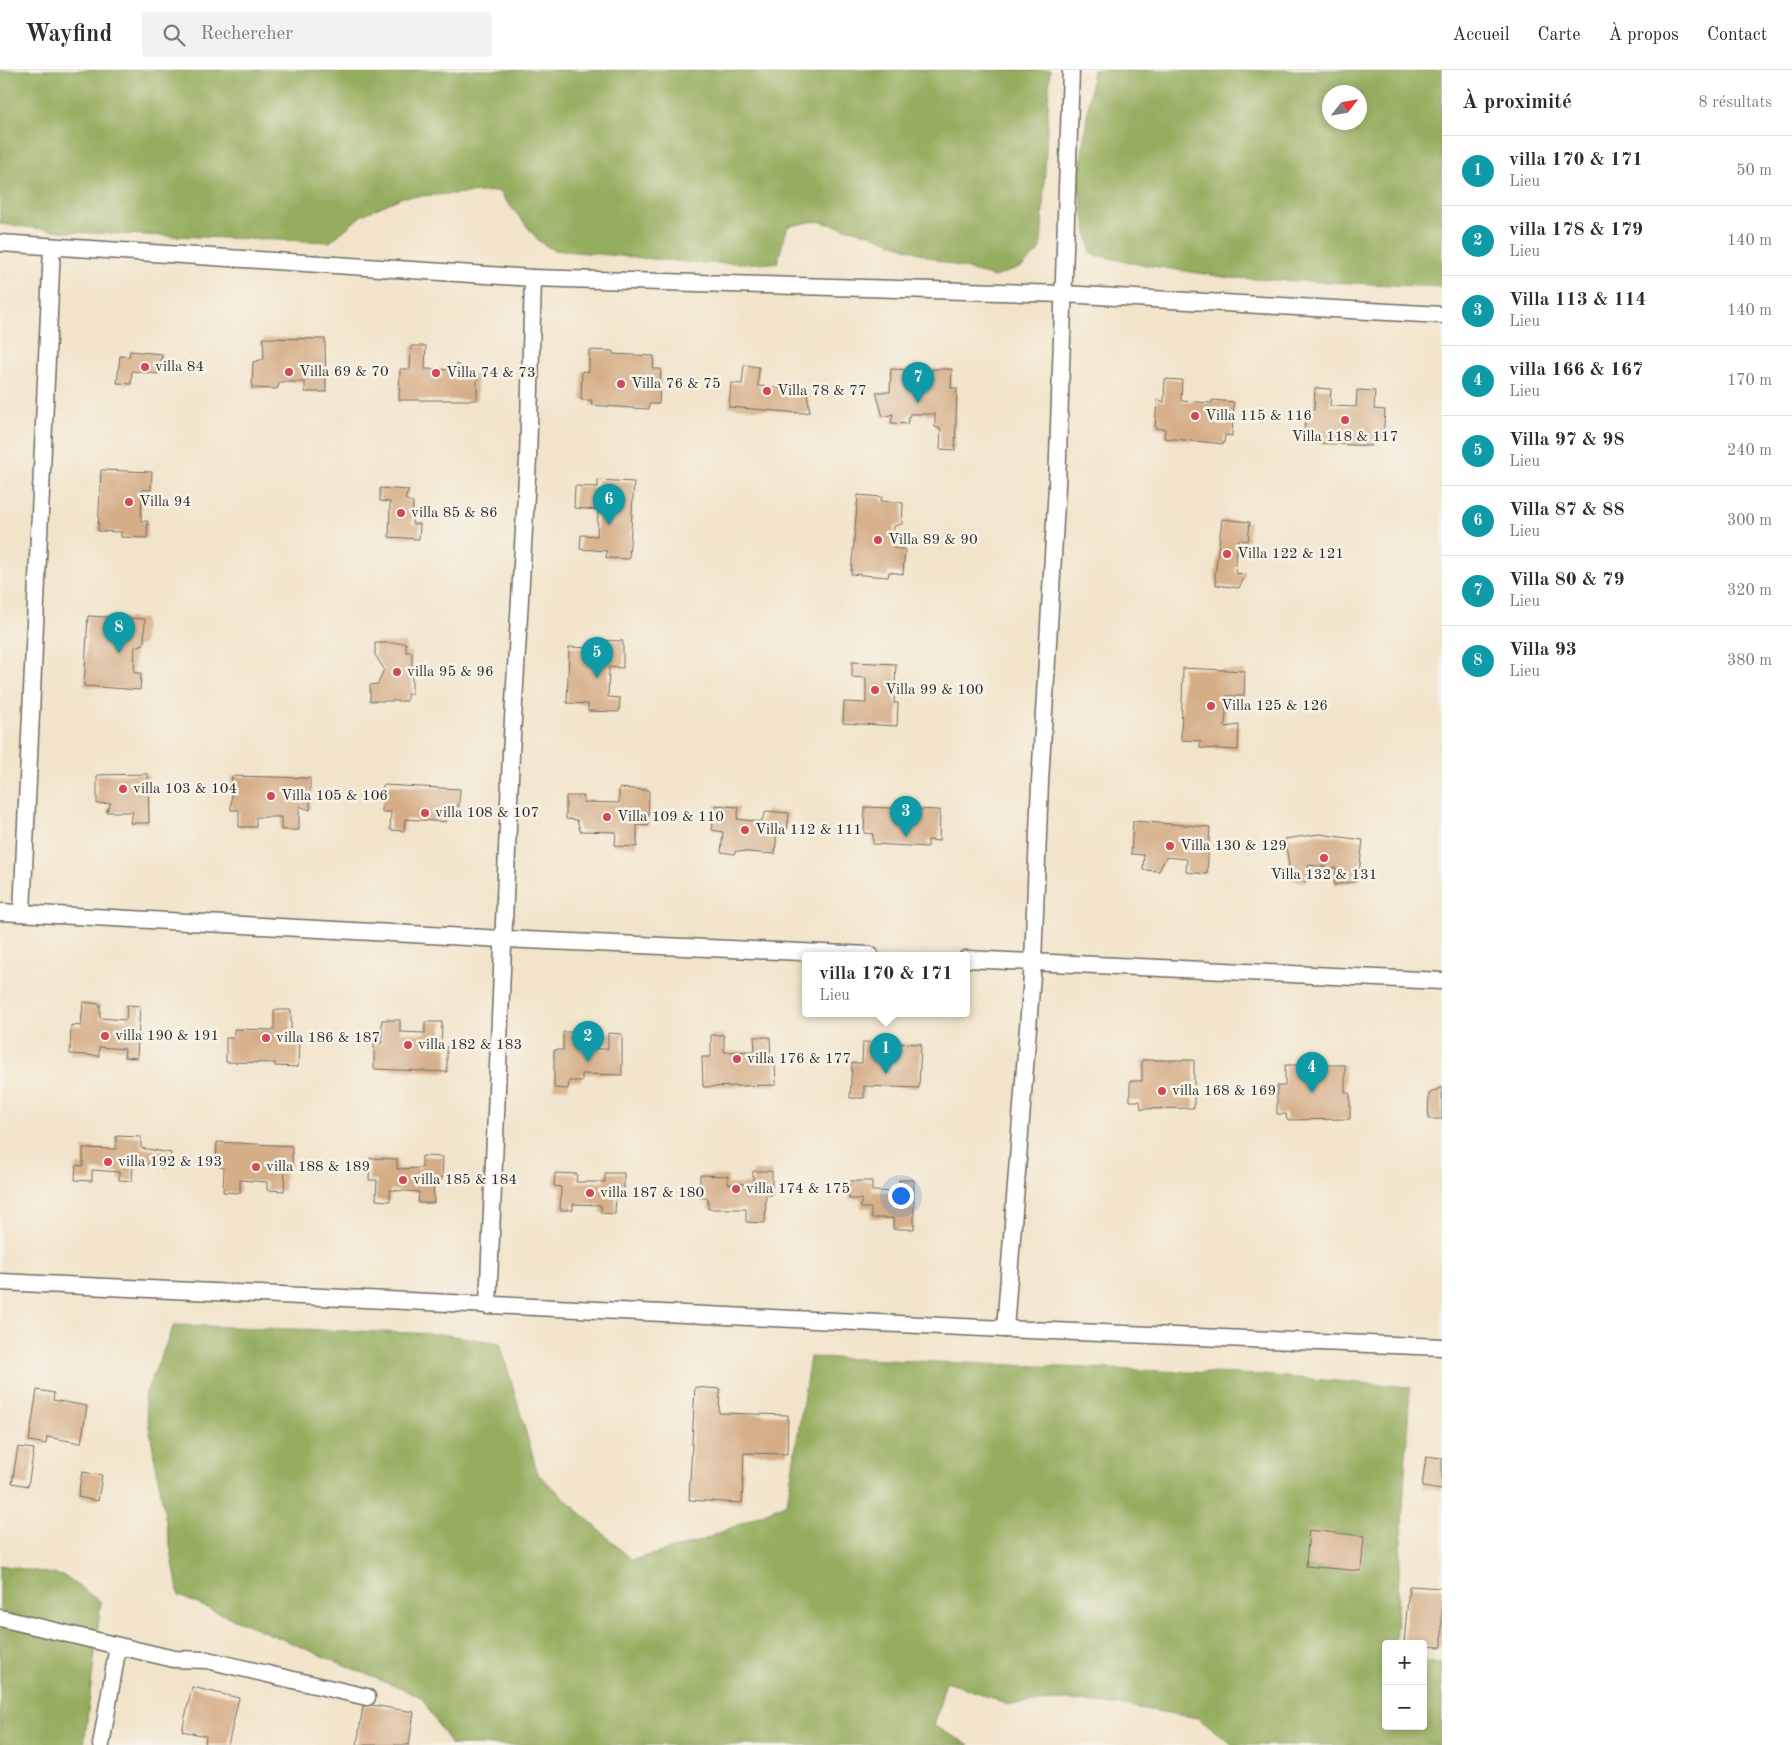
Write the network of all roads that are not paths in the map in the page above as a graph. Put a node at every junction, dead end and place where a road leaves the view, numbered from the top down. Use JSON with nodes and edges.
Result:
{"nodes":[{"id":1,"x":1071,"y":70,"type":"edge"},
{"id":2,"x":0,"y":243,"type":"edge"},
{"id":3,"x":52,"y":247,"type":"junction"},
{"id":4,"x":533,"y":278,"type":"junction"},
{"id":5,"x":1063,"y":294,"type":"junction"},
{"id":6,"x":1442,"y":314,"type":"edge"},
{"id":7,"x":0,"y":912,"type":"edge"},
{"id":8,"x":22,"y":913,"type":"junction"},
{"id":9,"x":503,"y":939,"type":"junction"},
{"id":10,"x":802,"y":952,"type":"edge"},
{"id":11,"x":970,"y":959,"type":"edge"},
{"id":12,"x":1033,"y":962,"type":"junction"},
{"id":13,"x":1442,"y":981,"type":"edge"},
{"id":14,"x":0,"y":1282,"type":"edge"},
{"id":15,"x":488,"y":1306,"type":"junction"},
{"id":16,"x":1006,"y":1329,"type":"junction"},
{"id":17,"x":1442,"y":1347,"type":"edge"},
{"id":18,"x":0,"y":1618,"type":"edge"},
{"id":19,"x":118,"y":1646,"type":"junction"},
{"id":20,"x":367,"y":1698,"type":"dead end"},
{"id":21,"x":100,"y":1745,"type":"edge"}],
"edges":[{"from":1,"to":5,"type":"street"},
{"from":2,"to":3,"type":"street"},
{"from":3,"to":4,"type":"street"},
{"from":3,"to":8,"type":"street"},
{"from":4,"to":5,"type":"street"},
{"from":4,"to":9,"type":"street"},
{"from":5,"to":6,"type":"street"},
{"from":5,"to":12,"type":"street"},
{"from":7,"to":8,"type":"street"},
{"from":8,"to":9,"type":"street"},
{"from":9,"to":10,"type":"street"},
{"from":9,"to":15,"type":"street"},
{"from":11,"to":12,"type":"street"},
{"from":12,"to":13,"type":"street"},
{"from":12,"to":16,"type":"street"},
{"from":14,"to":15,"type":"street"},
{"from":15,"to":16,"type":"street"},
{"from":16,"to":17,"type":"street"},
{"from":18,"to":19,"type":"street"},
{"from":19,"to":20,"type":"street"},
{"from":19,"to":21,"type":"street"}]}
